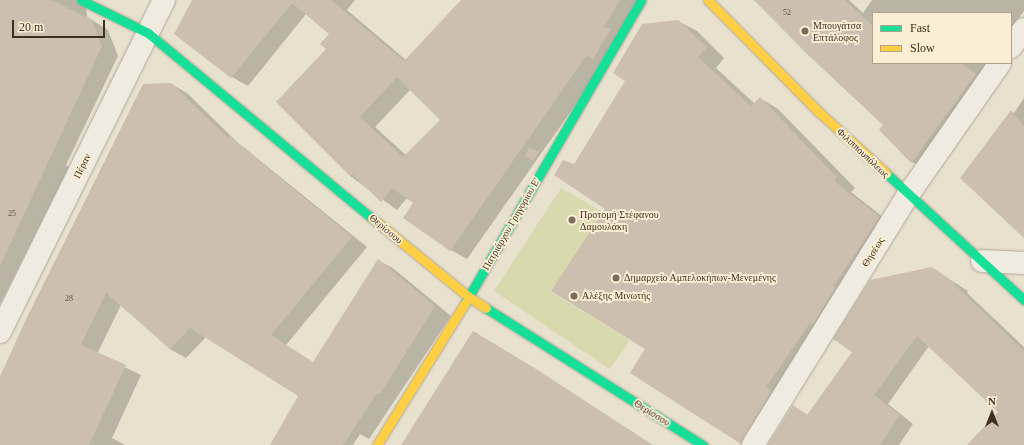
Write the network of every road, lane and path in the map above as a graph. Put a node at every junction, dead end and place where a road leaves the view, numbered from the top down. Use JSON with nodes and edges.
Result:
{"nodes":[{"id":1,"x":80,"y":0,"type":"edge"},
{"id":2,"x":164,"y":0,"type":"edge"},
{"id":3,"x":641,"y":0,"type":"edge"},
{"id":4,"x":708,"y":0,"type":"edge"},
{"id":5,"x":1024,"y":29,"type":"edge"},
{"id":6,"x":148,"y":33,"type":"junction"},
{"id":7,"x":1012,"y":46,"type":"edge"},
{"id":8,"x":999,"y":64,"type":"edge"},
{"id":9,"x":908,"y":195,"type":"junction"},
{"id":10,"x":982,"y":261,"type":"junction"},
{"id":11,"x":1024,"y":263,"type":"edge"},
{"id":12,"x":469,"y":297,"type":"junction"},
{"id":13,"x":1024,"y":300,"type":"edge"},
{"id":14,"x":0,"y":332,"type":"edge"},
{"id":15,"x":377,"y":445,"type":"edge"},
{"id":16,"x":703,"y":445,"type":"edge"},
{"id":17,"x":753,"y":445,"type":"edge"}],
"edges":[{"from":1,"to":6,"type":"street","name":"Θερίσσου"},
{"from":2,"to":6,"type":"street","name":"Πέραν"},
{"from":3,"to":12,"type":"street","name":"Πατριάρχου Γρηγορίου Ε'"},
{"from":4,"to":9,"type":"street","name":"Φιλιππουπόλεως"},
{"from":5,"to":7,"type":"street"},
{"from":6,"to":12,"type":"street","name":"Θερίσσου"},
{"from":6,"to":14,"type":"street","name":"Πέραν"},
{"from":8,"to":9,"type":"street","name":"Θησέως"},
{"from":9,"to":10,"type":"street","name":"Φιλιππουπόλεως"},
{"from":9,"to":17,"type":"street","name":"Θησέως"},
{"from":10,"to":11,"type":"street"},
{"from":10,"to":13,"type":"street","name":"Φιλιππουπόλεως"},
{"from":12,"to":15,"type":"street","name":"Πατριάρχου Γρηγορίου Ε'"},
{"from":12,"to":16,"type":"street","name":"Θερίσσου"}]}
